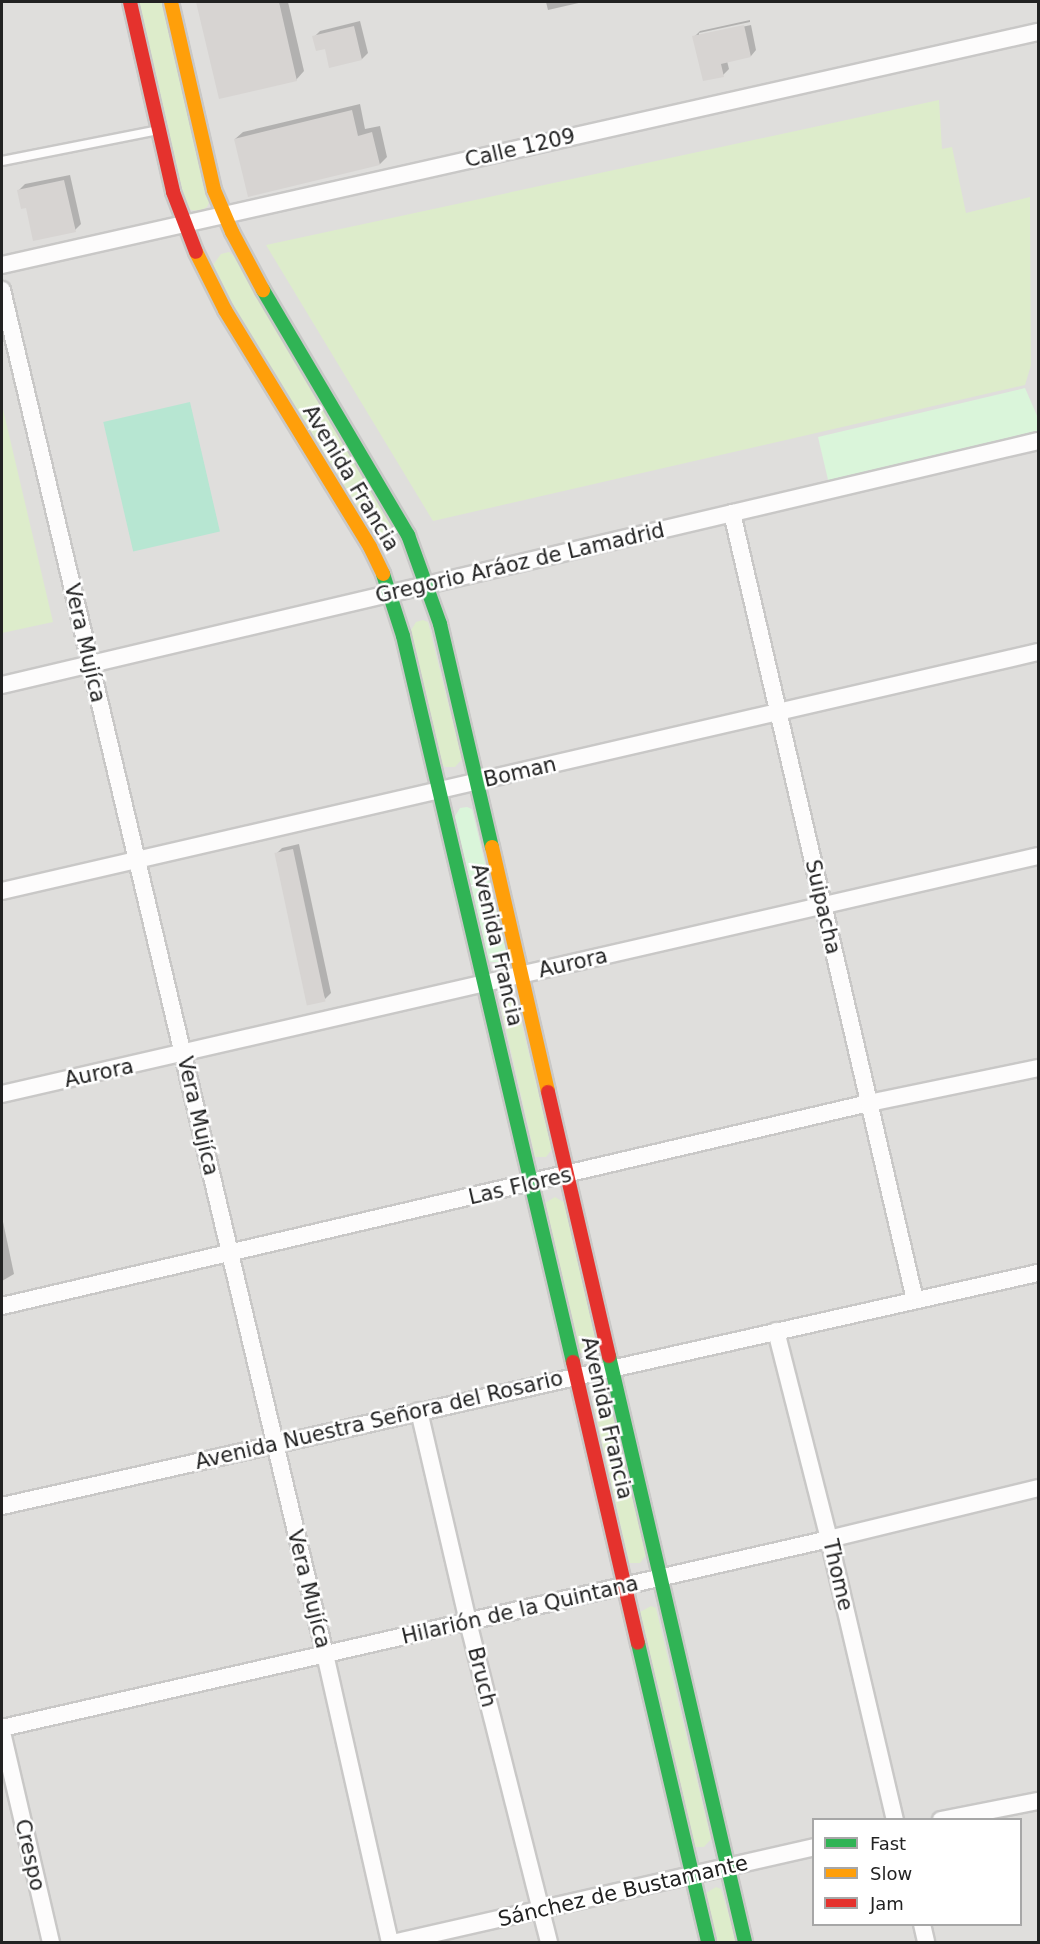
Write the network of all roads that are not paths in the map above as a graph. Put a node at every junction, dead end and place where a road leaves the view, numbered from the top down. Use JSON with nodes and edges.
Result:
{"nodes":[{"id":1,"x":130,"y":2,"type":"edge"},
{"id":2,"x":171,"y":2,"type":"edge"},
{"id":3,"x":1038,"y":33,"type":"edge"},
{"id":4,"x":159,"y":130,"type":"junction"},
{"id":5,"x":2,"y":161,"type":"edge"},
{"id":6,"x":224,"y":214,"type":"junction"},
{"id":7,"x":183,"y":223,"type":"junction"},
{"id":8,"x":2,"y":265,"type":"edge"},
{"id":9,"x":2,"y":290,"type":"edge"},
{"id":10,"x":1038,"y":441,"type":"edge"},
{"id":11,"x":732,"y":513,"type":"junction"},
{"id":12,"x":428,"y":585,"type":"junction"},
{"id":13,"x":390,"y":594,"type":"junction"},
{"id":14,"x":1038,"y":652,"type":"edge"},
{"id":15,"x":90,"y":664,"type":"junction"},
{"id":16,"x":2,"y":685,"type":"edge"},
{"id":17,"x":778,"y":712,"type":"junction"},
{"id":18,"x":476,"y":782,"type":"junction"},
{"id":19,"x":439,"y":790,"type":"junction"},
{"id":20,"x":1038,"y":856,"type":"edge"},
{"id":21,"x":137,"y":860,"type":"junction"},
{"id":22,"x":2,"y":891,"type":"edge"},
{"id":23,"x":822,"y":905,"type":"junction"},
{"id":24,"x":521,"y":975,"type":"junction"},
{"id":25,"x":484,"y":984,"type":"junction"},
{"id":26,"x":183,"y":1054,"type":"junction"},
{"id":27,"x":1038,"y":1068,"type":"edge"},
{"id":28,"x":2,"y":1094,"type":"edge"},
{"id":29,"x":869,"y":1103,"type":"junction"},
{"id":30,"x":567,"y":1175,"type":"junction"},
{"id":31,"x":531,"y":1183,"type":"junction"},
{"id":32,"x":230,"y":1254,"type":"junction"},
{"id":33,"x":1038,"y":1273,"type":"edge"},
{"id":34,"x":915,"y":1300,"type":"junction"},
{"id":35,"x":2,"y":1306,"type":"edge"},
{"id":36,"x":776,"y":1331,"type":"junction"},
{"id":37,"x":612,"y":1368,"type":"junction"},
{"id":38,"x":576,"y":1376,"type":"junction"},
{"id":39,"x":419,"y":1411,"type":"junction"},
{"id":40,"x":274,"y":1444,"type":"junction"},
{"id":41,"x":1038,"y":1488,"type":"edge"},
{"id":42,"x":2,"y":1506,"type":"edge"},
{"id":43,"x":829,"y":1539,"type":"junction"},
{"id":44,"x":660,"y":1578,"type":"junction"},
{"id":45,"x":625,"y":1585,"type":"junction"},
{"id":46,"x":468,"y":1622,"type":"junction"},
{"id":47,"x":325,"y":1654,"type":"junction"},
{"id":48,"x":2,"y":1728,"type":"edge"},
{"id":49,"x":2,"y":1732,"type":"edge"},
{"id":50,"x":1038,"y":1801,"type":"edge"},
{"id":51,"x":895,"y":1818,"type":"edge"},
{"id":52,"x":951,"y":1818,"type":"edge"},
{"id":53,"x":812,"y":1847,"type":"edge"},
{"id":54,"x":727,"y":1866,"type":"junction"},
{"id":55,"x":692,"y":1874,"type":"junction"},
{"id":56,"x":541,"y":1910,"type":"junction"},
{"id":57,"x":922,"y":1926,"type":"edge"},
{"id":58,"x":51,"y":1942,"type":"edge"},
{"id":59,"x":390,"y":1942,"type":"edge"},
{"id":60,"x":397,"y":1942,"type":"edge"},
{"id":61,"x":549,"y":1942,"type":"edge"},
{"id":62,"x":708,"y":1942,"type":"edge"},
{"id":63,"x":745,"y":1942,"type":"edge"},
{"id":64,"x":926,"y":1942,"type":"edge"}],
"edges":[{"from":1,"to":4,"type":"street","name":"Avenida Francia"},
{"from":2,"to":6,"type":"street","name":"Avenida Francia"},
{"from":3,"to":6,"type":"street","name":"Calle 1209"},
{"from":4,"to":5,"type":"lane"},
{"from":4,"to":7,"type":"street","name":"Avenida Francia"},
{"from":6,"to":7,"type":"street","name":"Calle 1209"},
{"from":6,"to":12,"type":"street","name":"Avenida Francia"},
{"from":7,"to":8,"type":"street","name":"Calle 1209"},
{"from":7,"to":13,"type":"street","name":"Avenida Francia"},
{"from":9,"to":15,"type":"street","name":"Vera Mujíca"},
{"from":10,"to":11,"type":"street","name":"Gregorio Aráoz de Lamadrid"},
{"from":11,"to":12,"type":"street","name":"Gregorio Aráoz de Lamadrid"},
{"from":11,"to":17,"type":"street","name":"Suipacha"},
{"from":12,"to":13,"type":"street","name":"Gregorio Aráoz de Lamadrid"},
{"from":12,"to":18,"type":"street","name":"Avenida Francia"},
{"from":13,"to":15,"type":"street","name":"Gregorio Aráoz de Lamadrid"},
{"from":13,"to":19,"type":"street","name":"Avenida Francia"},
{"from":14,"to":17,"type":"street","name":"Boman"},
{"from":15,"to":16,"type":"street","name":"Gregorio Aráoz de Lamadrid"},
{"from":15,"to":21,"type":"street","name":"Vera Mujíca"},
{"from":17,"to":18,"type":"street","name":"Boman"},
{"from":17,"to":23,"type":"street","name":"Suipacha"},
{"from":18,"to":19,"type":"street","name":"Boman"},
{"from":18,"to":24,"type":"street","name":"Avenida Francia"},
{"from":19,"to":21,"type":"street","name":"Boman"},
{"from":19,"to":25,"type":"street","name":"Avenida Francia"},
{"from":20,"to":23,"type":"street","name":"Aurora"},
{"from":21,"to":22,"type":"street","name":"Boman"},
{"from":21,"to":26,"type":"street","name":"Vera Mujíca"},
{"from":23,"to":24,"type":"street","name":"Aurora"},
{"from":23,"to":29,"type":"street","name":"Suipacha"},
{"from":24,"to":25,"type":"street","name":"Aurora"},
{"from":24,"to":30,"type":"street","name":"Avenida Francia"},
{"from":25,"to":26,"type":"street","name":"Aurora"},
{"from":25,"to":31,"type":"street","name":"Avenida Francia"},
{"from":26,"to":28,"type":"street","name":"Aurora"},
{"from":26,"to":32,"type":"street","name":"Vera Mujíca"},
{"from":27,"to":29,"type":"street","name":"Las Flores"},
{"from":29,"to":30,"type":"street","name":"Las Flores"},
{"from":29,"to":34,"type":"street","name":"Suipacha"},
{"from":30,"to":31,"type":"street","name":"Las Flores"},
{"from":30,"to":37,"type":"street","name":"Avenida Francia"},
{"from":31,"to":32,"type":"street","name":"Las Flores"},
{"from":31,"to":38,"type":"street","name":"Avenida Francia"},
{"from":32,"to":35,"type":"street","name":"Las Flores"},
{"from":32,"to":40,"type":"street","name":"Vera Mujíca"},
{"from":33,"to":34,"type":"street","name":"Avenida Nuestra Señora del Rosario"},
{"from":34,"to":36,"type":"street","name":"Avenida Nuestra Señora del Rosario"},
{"from":36,"to":37,"type":"street","name":"Avenida Nuestra Señora del Rosario"},
{"from":36,"to":43,"type":"street","name":"Thome"},
{"from":37,"to":38,"type":"street","name":"Avenida Nuestra Señora del Rosario"},
{"from":37,"to":44,"type":"street","name":"Avenida Francia"},
{"from":38,"to":39,"type":"street","name":"Avenida Nuestra Señora del Rosario"},
{"from":38,"to":45,"type":"street","name":"Avenida Francia"},
{"from":39,"to":40,"type":"street","name":"Avenida Nuestra Señora del Rosario"},
{"from":39,"to":46,"type":"street","name":"Bruch"},
{"from":40,"to":42,"type":"street","name":"Avenida Nuestra Señora del Rosario"},
{"from":40,"to":47,"type":"street","name":"Vera Mujíca"},
{"from":41,"to":43,"type":"street","name":"Hilarión de la Quintana"},
{"from":43,"to":44,"type":"street","name":"Hilarión de la Quintana"},
{"from":43,"to":51,"type":"street","name":"Thome"},
{"from":44,"to":45,"type":"street","name":"Hilarión de la Quintana"},
{"from":44,"to":54,"type":"street","name":"Avenida Francia"},
{"from":45,"to":46,"type":"street","name":"Hilarión de la Quintana"},
{"from":45,"to":55,"type":"street","name":"Avenida Francia"},
{"from":46,"to":47,"type":"street","name":"Hilarión de la Quintana"},
{"from":46,"to":56,"type":"street","name":"Bruch"},
{"from":47,"to":48,"type":"street","name":"Hilarión de la Quintana"},
{"from":47,"to":59,"type":"street","name":"Vera Mujíca"},
{"from":49,"to":58,"type":"street","name":"Crespo"},
{"from":50,"to":52,"type":"street"},
{"from":53,"to":54,"type":"street","name":"Sánchez de Bustamante"},
{"from":54,"to":55,"type":"street","name":"Sánchez de Bustamante"},
{"from":54,"to":63,"type":"street","name":"Avenida Francia"},
{"from":55,"to":56,"type":"street","name":"Sánchez de Bustamante"},
{"from":55,"to":62,"type":"street","name":"Avenida Francia"},
{"from":56,"to":60,"type":"street","name":"Sánchez de Bustamante"},
{"from":56,"to":61,"type":"street","name":"Bruch"},
{"from":57,"to":64,"type":"street"}]}
